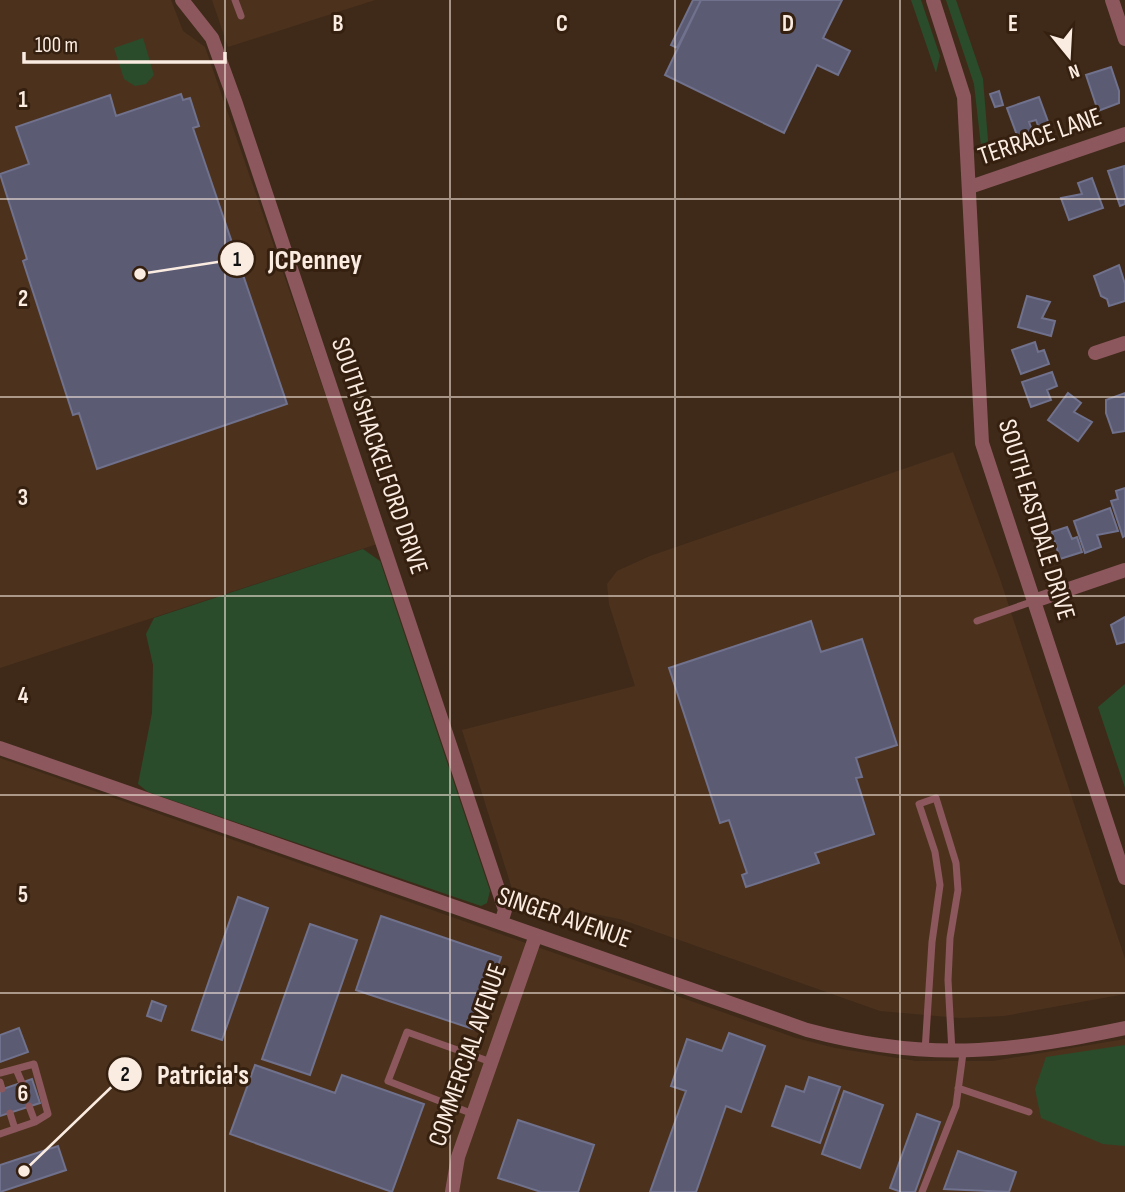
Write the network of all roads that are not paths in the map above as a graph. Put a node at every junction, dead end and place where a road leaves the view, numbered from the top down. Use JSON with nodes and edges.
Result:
{"nodes":[{"id":1,"x":235,"y":0,"type":"edge"},
{"id":2,"x":933,"y":0,"type":"edge"},
{"id":3,"x":1112,"y":0,"type":"edge"},
{"id":4,"x":189,"y":3,"type":"edge"},
{"id":5,"x":241,"y":16,"type":"dead end"},
{"id":6,"x":1125,"y":39,"type":"edge"},
{"id":7,"x":1125,"y":134,"type":"edge"},
{"id":8,"x":970,"y":187,"type":"junction"},
{"id":9,"x":1125,"y":343,"type":"edge"},
{"id":10,"x":1095,"y":353,"type":"dead end"},
{"id":11,"x":1125,"y":570,"type":"edge"},
{"id":12,"x":1034,"y":601,"type":"junction"},
{"id":13,"x":977,"y":621,"type":"dead end"},
{"id":14,"x":0,"y":748,"type":"edge"},
{"id":15,"x":1125,"y":878,"type":"edge"},
{"id":16,"x":500,"y":923,"type":"junction"},
{"id":17,"x":536,"y":934,"type":"junction"},
{"id":18,"x":1125,"y":1028,"type":"edge"},
{"id":19,"x":925,"y":1051,"type":"junction"},
{"id":20,"x":957,"y":1053,"type":"junction"},
{"id":21,"x":491,"y":1062,"type":"junction"},
{"id":22,"x":16,"y":1069,"type":"junction"},
{"id":23,"x":0,"y":1073,"type":"edge"},
{"id":24,"x":22,"y":1083,"type":"dead end"},
{"id":25,"x":958,"y":1088,"type":"junction"},
{"id":26,"x":29,"y":1106,"type":"dead end"},
{"id":27,"x":1029,"y":1112,"type":"dead end"},
{"id":28,"x":10,"y":1113,"type":"dead end"},
{"id":29,"x":473,"y":1114,"type":"junction"},
{"id":30,"x":35,"y":1122,"type":"junction"},
{"id":31,"x":15,"y":1129,"type":"junction"},
{"id":32,"x":0,"y":1134,"type":"edge"},
{"id":33,"x":452,"y":1192,"type":"edge"},
{"id":34,"x":922,"y":1192,"type":"edge"}],
"edges":[{"from":1,"to":5,"type":"lane"},
{"from":2,"to":8,"type":"street","name":"SOUTH EASTDALE DRIVE"},
{"from":3,"to":6,"type":"street"},
{"from":4,"to":16,"type":"street","name":"SOUTH SHACKELFORD DRIVE"},
{"from":7,"to":8,"type":"street","name":"TERRACE LANE"},
{"from":8,"to":12,"type":"street","name":"SOUTH EASTDALE DRIVE"},
{"from":9,"to":10,"type":"street"},
{"from":11,"to":12,"type":"street"},
{"from":12,"to":13,"type":"lane"},
{"from":12,"to":15,"type":"street","name":"SOUTH EASTDALE DRIVE"},
{"from":14,"to":16,"type":"street","name":"SINGER AVENUE"},
{"from":16,"to":17,"type":"street","name":"SINGER AVENUE"},
{"from":17,"to":19,"type":"street","name":"SINGER AVENUE"},
{"from":17,"to":21,"type":"street","name":"COMMERCIAL AVENUE"},
{"from":18,"to":20,"type":"street","name":"SINGER AVENUE"},
{"from":19,"to":20,"type":"street","name":"SINGER AVENUE"},
{"from":19,"to":20,"type":"lane"},
{"from":20,"to":25,"type":"lane"},
{"from":21,"to":29,"type":"street","name":"COMMERCIAL AVENUE"},
{"from":21,"to":29,"type":"lane"},
{"from":22,"to":23,"type":"lane"},
{"from":22,"to":24,"type":"lane"},
{"from":22,"to":30,"type":"lane"},
{"from":25,"to":27,"type":"lane"},
{"from":25,"to":34,"type":"lane"},
{"from":26,"to":30,"type":"lane"},
{"from":28,"to":31,"type":"lane"},
{"from":29,"to":33,"type":"street","name":"COMMERCIAL AVENUE"},
{"from":30,"to":31,"type":"lane"},
{"from":31,"to":32,"type":"lane"}]}
